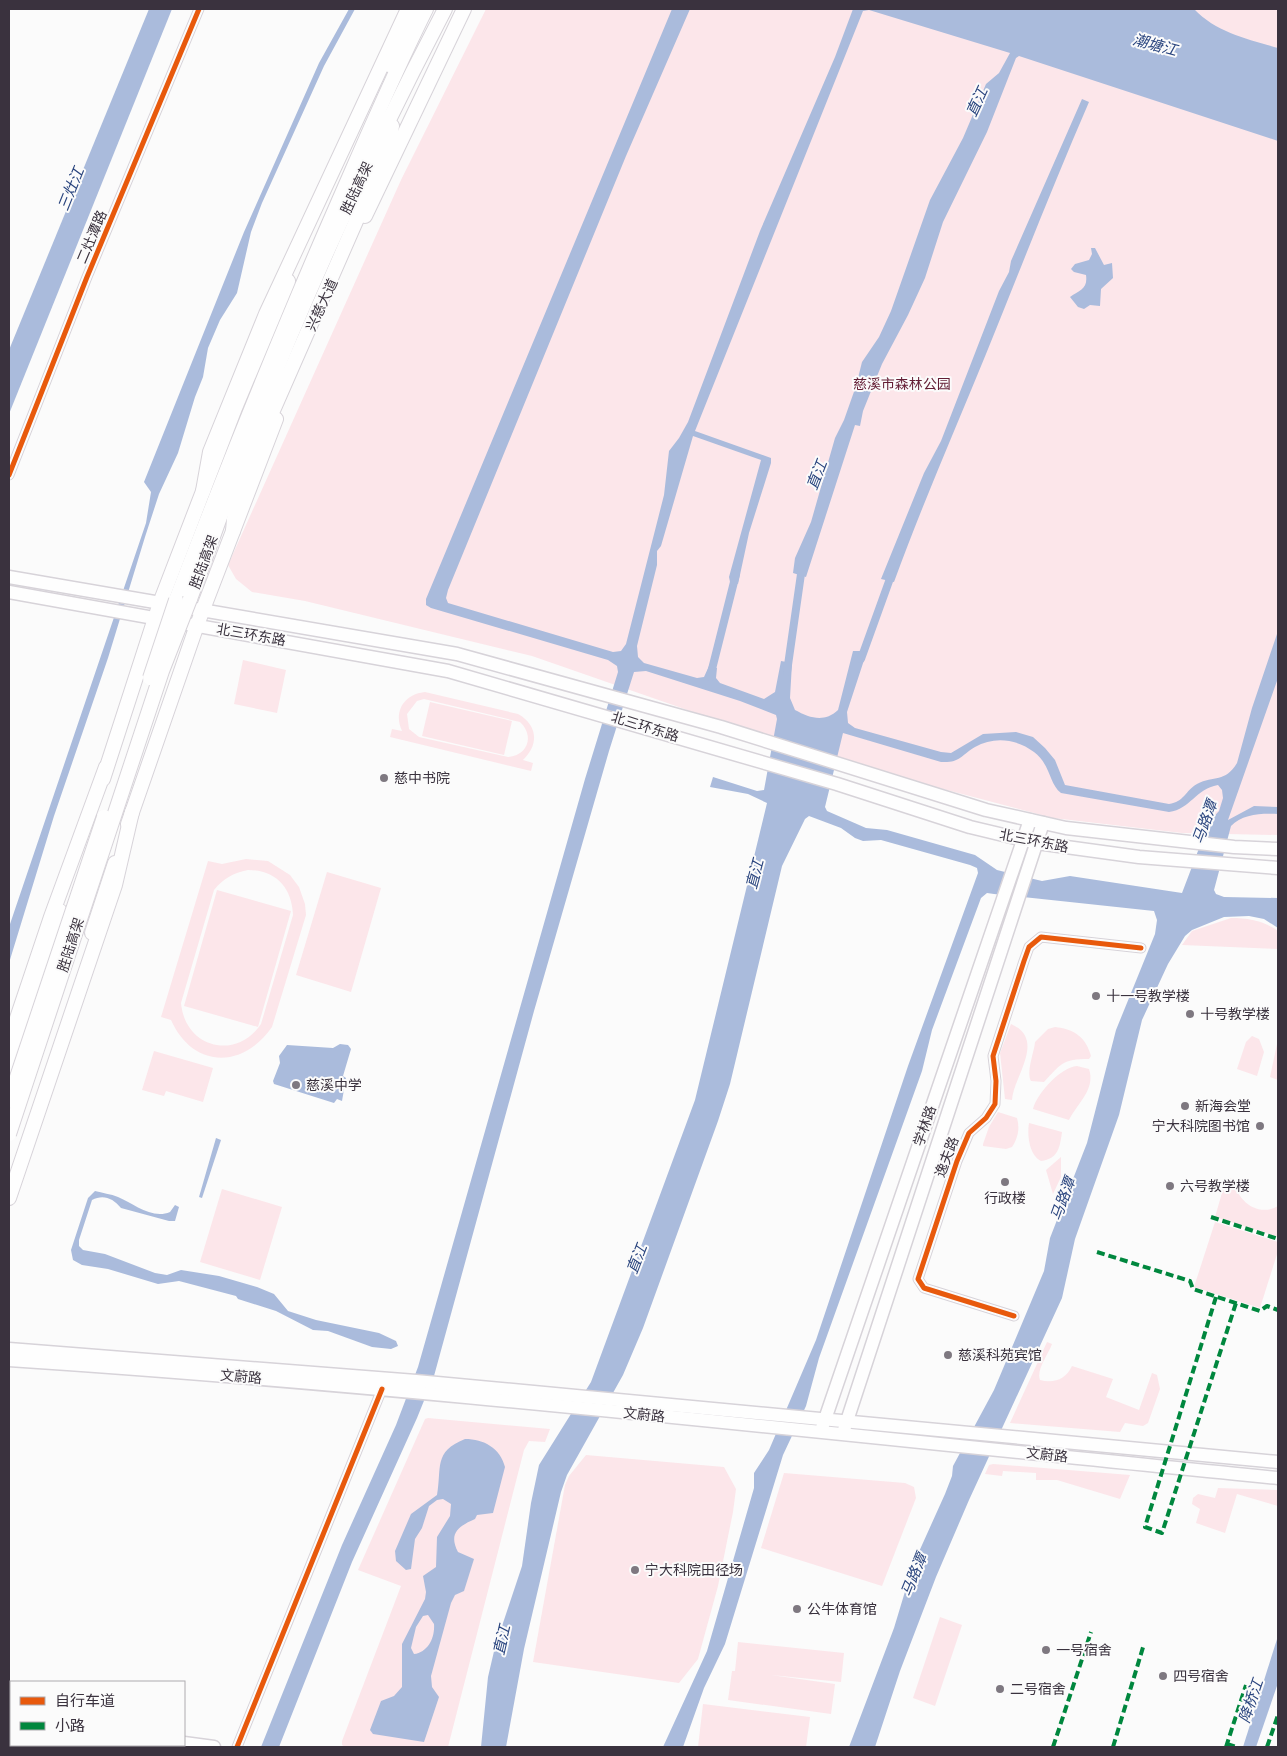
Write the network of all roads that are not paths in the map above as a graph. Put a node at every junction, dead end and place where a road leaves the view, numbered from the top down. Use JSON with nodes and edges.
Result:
{"nodes":[{"id":1,"x":200,"y":9,"type":"edge"},
{"id":2,"x":408,"y":9,"type":"edge"},
{"id":3,"x":418,"y":9,"type":"edge"},
{"id":4,"x":426,"y":9,"type":"edge"},
{"id":5,"x":445,"y":9,"type":"edge"},
{"id":6,"x":464,"y":9,"type":"edge"},
{"id":7,"x":394,"y":110,"type":"junction"},
{"id":8,"x":9,"y":475,"type":"edge"},
{"id":9,"x":203,"y":490,"type":"junction"},
{"id":10,"x":233,"y":531,"type":"junction"},
{"id":11,"x":9,"y":577,"type":"edge"},
{"id":12,"x":9,"y":592,"type":"edge"},
{"id":13,"x":160,"y":603,"type":"junction"},
{"id":14,"x":202,"y":611,"type":"junction"},
{"id":15,"x":155,"y":618,"type":"junction"},
{"id":16,"x":197,"y":625,"type":"junction"},
{"id":17,"x":106,"y":767,"type":"junction"},
{"id":18,"x":132,"y":812,"type":"junction"},
{"id":19,"x":1036,"y":821,"type":"junction"},
{"id":20,"x":1023,"y":840,"type":"junction"},
{"id":21,"x":1036,"y":843,"type":"junction"},
{"id":22,"x":1278,"y":849,"type":"edge"},
{"id":23,"x":1278,"y":868,"type":"edge"},
{"id":24,"x":1141,"y":948,"type":"dead end"},
{"id":25,"x":9,"y":1042,"type":"edge"},
{"id":26,"x":9,"y":1070,"type":"edge"},
{"id":27,"x":9,"y":1101,"type":"edge"},
{"id":28,"x":9,"y":1134,"type":"edge"},
{"id":29,"x":9,"y":1183,"type":"edge"},
{"id":30,"x":9,"y":1198,"type":"edge"},
{"id":31,"x":1014,"y":1316,"type":"dead end"},
{"id":32,"x":9,"y":1349,"type":"edge"},
{"id":33,"x":9,"y":1360,"type":"edge"},
{"id":34,"x":410,"y":1386,"type":"junction"},
{"id":35,"x":382,"y":1389,"type":"junction"},
{"id":36,"x":604,"y":1405,"type":"junction"},
{"id":37,"x":824,"y":1420,"type":"junction"},
{"id":38,"x":844,"y":1429,"type":"junction"},
{"id":39,"x":820,"y":1432,"type":"junction"},
{"id":40,"x":1278,"y":1462,"type":"edge"},
{"id":41,"x":1278,"y":1478,"type":"edge"},
{"id":42,"x":185,"y":1743,"type":"edge"},
{"id":43,"x":214,"y":1747,"type":"edge"},
{"id":44,"x":237,"y":1747,"type":"edge"}],
"edges":[{"from":1,"to":8,"type":"street","name":"二灶潭路"},
{"from":2,"to":9,"type":"main road"},
{"from":3,"to":9,"type":"main road"},
{"from":4,"to":27,"type":"main road","name":"胜陆高架","bridge":true},
{"from":5,"to":7,"type":"main road","name":"胜陆高架"},
{"from":6,"to":10,"type":"main road","name":"兴慈大道"},
{"from":7,"to":10,"type":"main road"},
{"from":7,"to":28,"type":"main road","name":"胜陆高架","bridge":true},
{"from":9,"to":13,"type":"main road"},
{"from":10,"to":14,"type":"main road","name":"兴慈大道"},
{"from":11,"to":13,"type":"main road","name":"北三环东路"},
{"from":12,"to":15,"type":"main road","name":"北三环东路"},
{"from":13,"to":14,"type":"main road","name":"北三环东路"},
{"from":13,"to":15,"type":"main road"},
{"from":14,"to":16,"type":"main road","name":"兴慈大道"},
{"from":14,"to":19,"type":"main road","name":"北三环东路"},
{"from":15,"to":16,"type":"main road","name":"北三环东路"},
{"from":15,"to":17,"type":"main road"},
{"from":16,"to":18,"type":"main road","name":"兴慈大道"},
{"from":16,"to":20,"type":"main road","name":"北三环东路"},
{"from":17,"to":25,"type":"main road"},
{"from":17,"to":26,"type":"main road"},
{"from":18,"to":29,"type":"main road"},
{"from":18,"to":30,"type":"main road"},
{"from":19,"to":20,"type":"main road","name":"学林路"},
{"from":19,"to":21,"type":"main road","name":"学林路"},
{"from":19,"to":22,"type":"main road","name":"北三环东路"},
{"from":20,"to":21,"type":"main road","name":"北三环东路"},
{"from":20,"to":37,"type":"main road","name":"学林路"},
{"from":21,"to":23,"type":"main road","name":"北三环东路"},
{"from":21,"to":38,"type":"main road","name":"学林路"},
{"from":24,"to":31,"type":"street","name":"逸夫路"},
{"from":32,"to":34,"type":"main road","name":"文蔚路"},
{"from":33,"to":35,"type":"main road","name":"文蔚路"},
{"from":34,"to":35,"type":"main road","name":"文蔚路"},
{"from":34,"to":36,"type":"main road","name":"文蔚路"},
{"from":35,"to":44,"type":"street"},
{"from":36,"to":37,"type":"main road","name":"文蔚路"},
{"from":36,"to":39,"type":"main road","name":"文蔚路"},
{"from":37,"to":38,"type":"main road","name":"文蔚路"},
{"from":37,"to":39,"type":"main road","name":"学林路"},
{"from":38,"to":39,"type":"main road","name":"文蔚路"},
{"from":38,"to":40,"type":"main road","name":"文蔚路"},
{"from":38,"to":41,"type":"main road","name":"文蔚路"},
{"from":42,"to":43,"type":"main road"}]}
